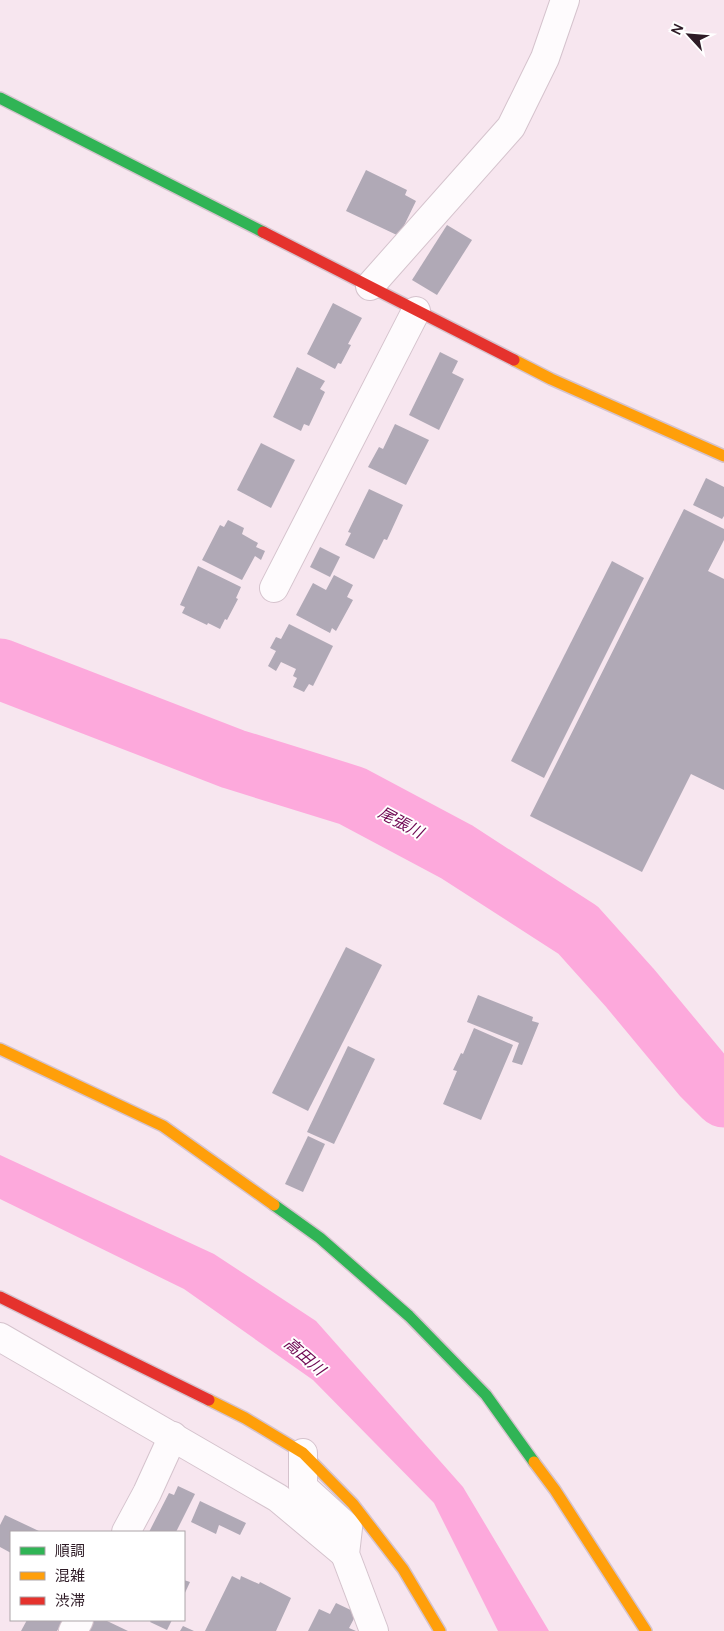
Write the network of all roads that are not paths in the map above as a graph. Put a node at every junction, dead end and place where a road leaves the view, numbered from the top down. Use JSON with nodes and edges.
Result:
{"nodes":[{"id":1,"x":565,"y":0,"type":"edge"},
{"id":2,"x":0,"y":98,"type":"edge"},
{"id":3,"x":370,"y":286,"type":"junction"},
{"id":4,"x":416,"y":311,"type":"junction"},
{"id":5,"x":724,"y":456,"type":"edge"},
{"id":6,"x":274,"y":588,"type":"dead end"},
{"id":7,"x":0,"y":1050,"type":"edge"},
{"id":8,"x":0,"y":1297,"type":"edge"},
{"id":9,"x":0,"y":1338,"type":"edge"},
{"id":10,"x":173,"y":1436,"type":"junction"},
{"id":11,"x":303,"y":1453,"type":"junction"},
{"id":12,"x":127,"y":1531,"type":"edge"},
{"id":13,"x":345,"y":1554,"type":"junction"},
{"id":14,"x":374,"y":1631,"type":"edge"},
{"id":15,"x":440,"y":1631,"type":"edge"},
{"id":16,"x":646,"y":1631,"type":"edge"}],
"edges":[{"from":1,"to":3,"type":"street"},
{"from":2,"to":3,"type":"street"},
{"from":3,"to":4,"type":"street"},
{"from":4,"to":5,"type":"street"},
{"from":4,"to":6,"type":"street"},
{"from":7,"to":16,"type":"street"},
{"from":8,"to":11,"type":"street"},
{"from":9,"to":10,"type":"street"},
{"from":10,"to":12,"type":"street"},
{"from":10,"to":13,"type":"street"},
{"from":11,"to":13,"type":"street"},
{"from":11,"to":15,"type":"street"},
{"from":13,"to":14,"type":"street"}]}
